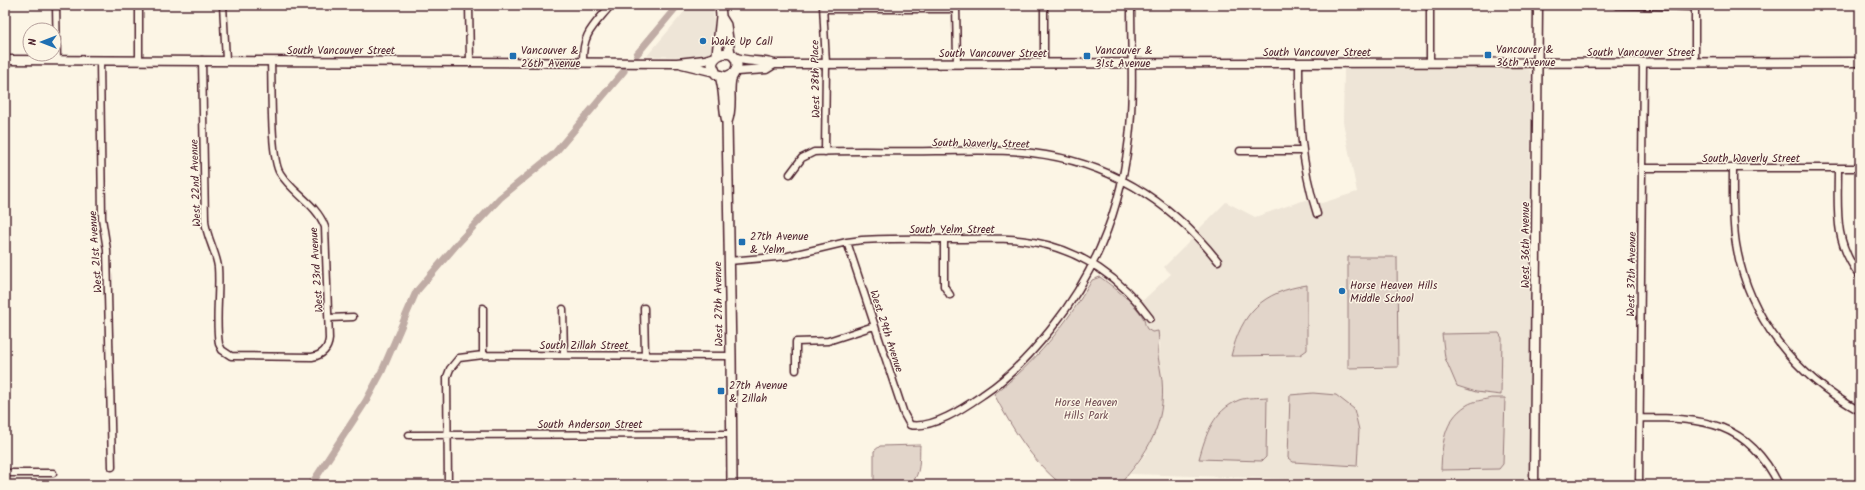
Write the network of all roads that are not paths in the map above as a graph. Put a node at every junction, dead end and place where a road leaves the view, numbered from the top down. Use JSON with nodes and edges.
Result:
{"nodes":[{"id":1,"x":56,"y":5,"type":"edge"},
{"id":2,"x":139,"y":5,"type":"edge"},
{"id":3,"x":223,"y":5,"type":"edge"},
{"id":4,"x":469,"y":5,"type":"edge"},
{"id":5,"x":611,"y":5,"type":"edge"},
{"id":6,"x":720,"y":5,"type":"edge"},
{"id":7,"x":1044,"y":5,"type":"edge"},
{"id":8,"x":1131,"y":5,"type":"edge"},
{"id":9,"x":1430,"y":5,"type":"edge"},
{"id":10,"x":1538,"y":5,"type":"edge"},
{"id":11,"x":1616,"y":5,"type":"edge"},
{"id":12,"x":1695,"y":6,"type":"edge"},
{"id":13,"x":823,"y":7,"type":"edge"},
{"id":14,"x":956,"y":7,"type":"edge"},
{"id":15,"x":721,"y":16,"type":"junction"},
{"id":16,"x":56,"y":22,"type":"edge"},
{"id":17,"x":732,"y":55,"type":"junction"},
{"id":18,"x":716,"y":56,"type":"junction"},
{"id":19,"x":5,"y":60,"type":"edge"},
{"id":20,"x":22,"y":60,"type":"edge"},
{"id":21,"x":62,"y":60,"type":"edge"},
{"id":22,"x":100,"y":60,"type":"junction"},
{"id":23,"x":139,"y":60,"type":"junction"},
{"id":24,"x":202,"y":60,"type":"junction"},
{"id":25,"x":226,"y":60,"type":"junction"},
{"id":26,"x":271,"y":61,"type":"junction"},
{"id":27,"x":470,"y":61,"type":"junction"},
{"id":28,"x":1860,"y":62,"type":"edge"},
{"id":29,"x":583,"y":63,"type":"junction"},
{"id":30,"x":677,"y":63,"type":"junction"},
{"id":31,"x":1044,"y":63,"type":"junction"},
{"id":32,"x":1132,"y":63,"type":"junction"},
{"id":33,"x":1299,"y":63,"type":"junction"},
{"id":34,"x":1430,"y":63,"type":"junction"},
{"id":35,"x":1537,"y":63,"type":"junction"},
{"id":36,"x":1643,"y":63,"type":"junction"},
{"id":37,"x":1695,"y":63,"type":"junction"},
{"id":38,"x":774,"y":64,"type":"junction"},
{"id":39,"x":826,"y":64,"type":"junction"},
{"id":40,"x":957,"y":64,"type":"junction"},
{"id":41,"x":735,"y":72,"type":"junction"},
{"id":42,"x":717,"y":74,"type":"junction"},
{"id":43,"x":727,"y":122,"type":"junction"},
{"id":44,"x":1240,"y":151,"type":"dead end"},
{"id":45,"x":1302,"y":151,"type":"junction"},
{"id":46,"x":826,"y":152,"type":"junction"},
{"id":47,"x":1642,"y":168,"type":"junction"},
{"id":48,"x":1733,"y":168,"type":"junction"},
{"id":49,"x":1838,"y":168,"type":"junction"},
{"id":50,"x":1860,"y":168,"type":"edge"},
{"id":51,"x":790,"y":174,"type":"dead end"},
{"id":52,"x":1122,"y":180,"type":"junction"},
{"id":53,"x":1317,"y":214,"type":"dead end"},
{"id":54,"x":944,"y":239,"type":"junction"},
{"id":55,"x":847,"y":242,"type":"junction"},
{"id":56,"x":729,"y":261,"type":"junction"},
{"id":57,"x":1218,"y":261,"type":"dead end"},
{"id":58,"x":1093,"y":264,"type":"junction"},
{"id":59,"x":1860,"y":276,"type":"edge"},
{"id":60,"x":950,"y":295,"type":"dead end"},
{"id":61,"x":483,"y":308,"type":"dead end"},
{"id":62,"x":644,"y":308,"type":"dead end"},
{"id":63,"x":563,"y":309,"type":"dead end"},
{"id":64,"x":352,"y":317,"type":"dead end"},
{"id":65,"x":329,"y":318,"type":"junction"},
{"id":66,"x":1150,"y":318,"type":"dead end"},
{"id":67,"x":874,"y":326,"type":"junction"},
{"id":68,"x":325,"y":351,"type":"joint"},
{"id":69,"x":483,"y":355,"type":"junction"},
{"id":70,"x":564,"y":355,"type":"junction"},
{"id":71,"x":645,"y":356,"type":"junction"},
{"id":72,"x":732,"y":356,"type":"junction"},
{"id":73,"x":796,"y":370,"type":"dead end"},
{"id":74,"x":1860,"y":411,"type":"edge"},
{"id":75,"x":1640,"y":418,"type":"junction"},
{"id":76,"x":732,"y":434,"type":"junction"},
{"id":77,"x":409,"y":435,"type":"dead end"},
{"id":78,"x":448,"y":435,"type":"junction"},
{"id":79,"x":112,"y":467,"type":"dead end"},
{"id":80,"x":5,"y":473,"type":"edge"},
{"id":81,"x":53,"y":473,"type":"dead end"},
{"id":82,"x":448,"y":485,"type":"edge"},
{"id":83,"x":732,"y":485,"type":"edge"},
{"id":84,"x":1534,"y":485,"type":"edge"},
{"id":85,"x":1639,"y":485,"type":"edge"},
{"id":86,"x":1779,"y":485,"type":"edge"}],
"edges":[{"from":1,"to":16,"type":"street"},
{"from":2,"to":23,"type":"street"},
{"from":3,"to":25,"type":"street"},
{"from":4,"to":27,"type":"street"},
{"from":5,"to":29,"type":"street"},
{"from":6,"to":15,"type":"main road","name":"West 27th Avenue"},
{"from":7,"to":31,"type":"street"},
{"from":8,"to":32,"type":"street"},
{"from":9,"to":34,"type":"street"},
{"from":10,"to":35,"type":"street","name":"West 36th Avenue"},
{"from":11,"to":12,"type":"street"},
{"from":12,"to":37,"type":"street"},
{"from":13,"to":14,"type":"street"},
{"from":13,"to":39,"type":"street","name":"West 28th Place"},
{"from":14,"to":40,"type":"street"},
{"from":15,"to":17,"type":"main road","name":"West 27th Avenue"},
{"from":15,"to":18,"type":"main road","name":"West 27th Avenue"},
{"from":17,"to":18,"type":"main road"},
{"from":17,"to":38,"type":"street","name":"South Vancouver Street"},
{"from":17,"to":41,"type":"main road","name":"West 27th Avenue"},
{"from":18,"to":30,"type":"street","name":"South Vancouver Street"},
{"from":18,"to":42,"type":"main road","name":"West 27th Avenue"},
{"from":19,"to":20,"type":"street","name":"South Vancouver Street"},
{"from":21,"to":22,"type":"street","name":"South Vancouver Street"},
{"from":22,"to":23,"type":"street","name":"South Vancouver Street"},
{"from":22,"to":79,"type":"street","name":"West 21st Avenue"},
{"from":23,"to":24,"type":"street","name":"South Vancouver Street"},
{"from":24,"to":25,"type":"street","name":"South Vancouver Street"},
{"from":24,"to":68,"type":"street","name":"West 22nd Avenue"},
{"from":25,"to":26,"type":"street","name":"South Vancouver Street"},
{"from":26,"to":27,"type":"street","name":"South Vancouver Street"},
{"from":26,"to":65,"type":"street","name":"West 23rd Avenue"},
{"from":27,"to":29,"type":"street","name":"South Vancouver Street"},
{"from":28,"to":37,"type":"street","name":"South Vancouver Street"},
{"from":29,"to":30,"type":"street","name":"South Vancouver Street"},
{"from":30,"to":42,"type":"street","name":"South Vancouver Street"},
{"from":31,"to":32,"type":"street","name":"South Vancouver Street"},
{"from":31,"to":40,"type":"street","name":"South Vancouver Street"},
{"from":32,"to":33,"type":"street","name":"South Vancouver Street"},
{"from":32,"to":52,"type":"street"},
{"from":33,"to":34,"type":"street","name":"South Vancouver Street"},
{"from":33,"to":45,"type":"street"},
{"from":34,"to":35,"type":"street","name":"South Vancouver Street"},
{"from":35,"to":36,"type":"street","name":"South Vancouver Street"},
{"from":35,"to":84,"type":"street","name":"West 36th Avenue"},
{"from":36,"to":37,"type":"street","name":"South Vancouver Street"},
{"from":36,"to":47,"type":"street","name":"West 37th Avenue"},
{"from":38,"to":39,"type":"street","name":"South Vancouver Street"},
{"from":38,"to":41,"type":"street","name":"South Vancouver Street"},
{"from":39,"to":40,"type":"street","name":"South Vancouver Street"},
{"from":39,"to":46,"type":"street","name":"West 28th Place"},
{"from":41,"to":42,"type":"main road"},
{"from":41,"to":43,"type":"main road","name":"West 27th Avenue"},
{"from":42,"to":43,"type":"main road","name":"West 27th Avenue"},
{"from":43,"to":56,"type":"main road","name":"West 27th Avenue"},
{"from":44,"to":45,"type":"street"},
{"from":45,"to":53,"type":"street"},
{"from":46,"to":51,"type":"street","name":"South Waverly Street"},
{"from":46,"to":52,"type":"street","name":"South Waverly Street"},
{"from":47,"to":48,"type":"street","name":"South Waverly Street"},
{"from":47,"to":75,"type":"street","name":"West 37th Avenue"},
{"from":48,"to":49,"type":"street","name":"South Waverly Street"},
{"from":48,"to":74,"type":"street"},
{"from":49,"to":50,"type":"street","name":"South Waverly Street"},
{"from":49,"to":59,"type":"street"},
{"from":52,"to":57,"type":"street","name":"South Waverly Street"},
{"from":52,"to":58,"type":"street"},
{"from":54,"to":55,"type":"street","name":"South Yelm Street"},
{"from":54,"to":58,"type":"street","name":"South Yelm Street"},
{"from":54,"to":60,"type":"street"},
{"from":55,"to":56,"type":"street","name":"South Yelm Street"},
{"from":55,"to":67,"type":"street","name":"West 29th Avenue"},
{"from":56,"to":72,"type":"main road","name":"West 27th Avenue"},
{"from":58,"to":66,"type":"street","name":"South Yelm Street"},
{"from":58,"to":67,"type":"street","name":"West 29th Avenue"},
{"from":61,"to":69,"type":"street"},
{"from":62,"to":71,"type":"street"},
{"from":63,"to":70,"type":"street"},
{"from":64,"to":65,"type":"street"},
{"from":65,"to":68,"type":"street","name":"West 23rd Avenue"},
{"from":67,"to":73,"type":"street"},
{"from":69,"to":70,"type":"street","name":"South Zillah Street"},
{"from":69,"to":78,"type":"street","name":"South Zillah Street"},
{"from":70,"to":71,"type":"street","name":"South Zillah Street"},
{"from":71,"to":72,"type":"street","name":"South Zillah Street"},
{"from":72,"to":76,"type":"main road","name":"West 27th Avenue"},
{"from":75,"to":85,"type":"street","name":"West 37th Avenue"},
{"from":75,"to":86,"type":"street"},
{"from":76,"to":78,"type":"street","name":"South Anderson Street"},
{"from":76,"to":83,"type":"main road","name":"West 27th Avenue"},
{"from":77,"to":78,"type":"street","name":"South Anderson Street"},
{"from":78,"to":82,"type":"street"},
{"from":80,"to":81,"type":"street"}]}
